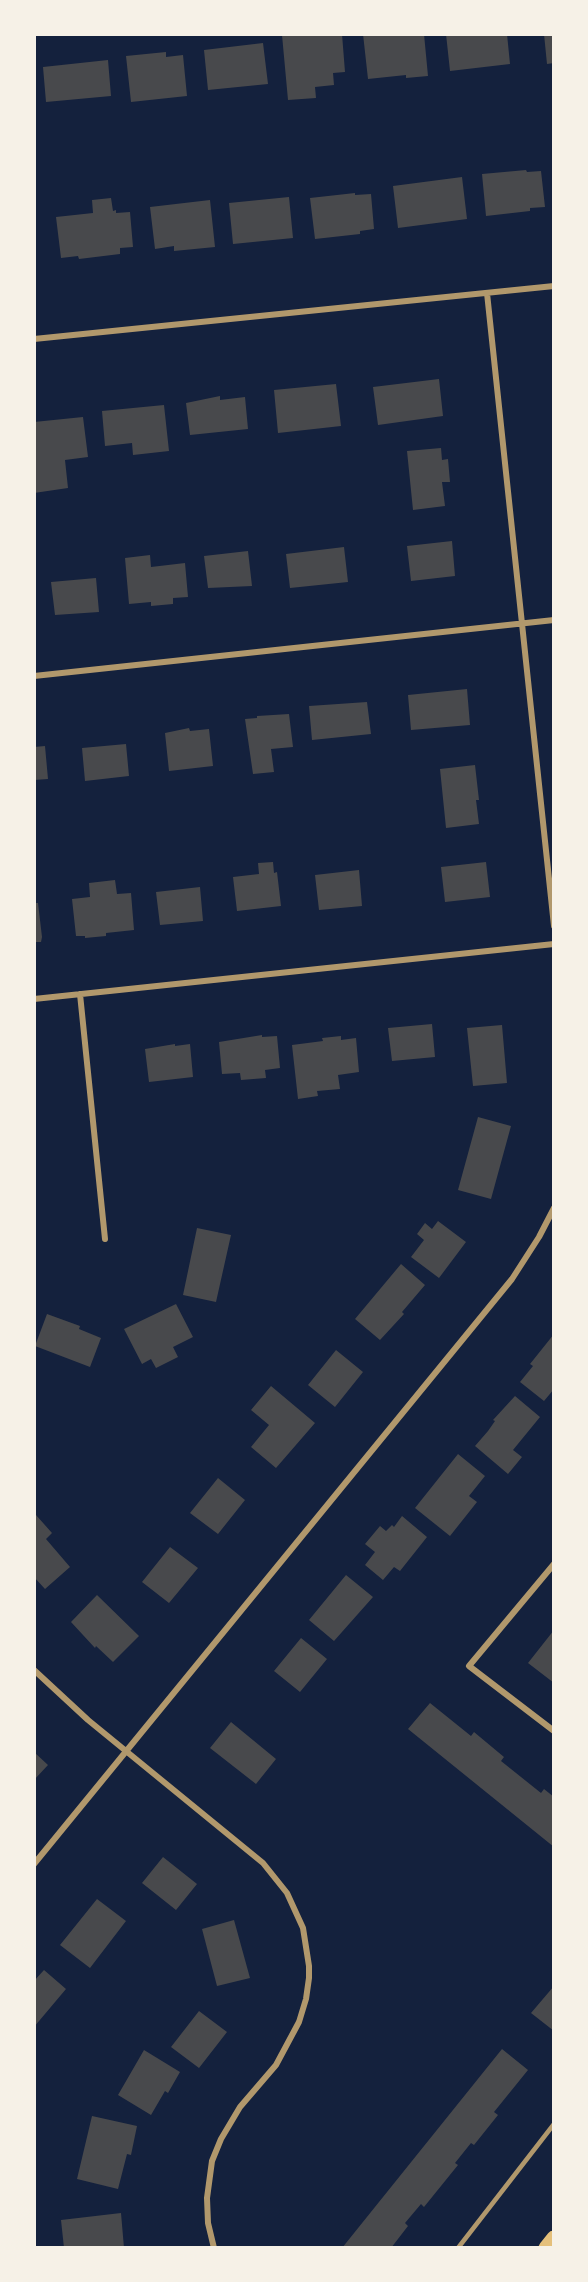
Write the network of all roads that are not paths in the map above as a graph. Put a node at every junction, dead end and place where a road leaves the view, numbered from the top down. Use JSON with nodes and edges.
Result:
{"nodes":[{"id":1,"x":554,"y":286,"type":"edge"},
{"id":2,"x":487,"y":293,"type":"junction"},
{"id":3,"x":34,"y":339,"type":"edge"},
{"id":4,"x":554,"y":620,"type":"edge"},
{"id":5,"x":522,"y":624,"type":"junction"},
{"id":6,"x":34,"y":676,"type":"edge"},
{"id":7,"x":554,"y":926,"type":"edge"},
{"id":8,"x":554,"y":944,"type":"edge"},
{"id":9,"x":80,"y":994,"type":"junction"},
{"id":10,"x":34,"y":999,"type":"edge"},
{"id":11,"x":554,"y":1208,"type":"edge"},
{"id":12,"x":105,"y":1239,"type":"dead end"},
{"id":13,"x":554,"y":1564,"type":"edge"},
{"id":14,"x":34,"y":1670,"type":"edge"},
{"id":15,"x":554,"y":1731,"type":"edge"},
{"id":16,"x":126,"y":1751,"type":"junction"},
{"id":17,"x":34,"y":1864,"type":"edge"},
{"id":18,"x":554,"y":2124,"type":"edge"},
{"id":19,"x":554,"y":2238,"type":"edge"},
{"id":20,"x":214,"y":2247,"type":"edge"},
{"id":21,"x":458,"y":2247,"type":"edge"},
{"id":22,"x":546,"y":2247,"type":"edge"}],
"edges":[{"from":1,"to":2,"type":"street"},
{"from":2,"to":3,"type":"street"},
{"from":2,"to":5,"type":"street"},
{"from":4,"to":5,"type":"street"},
{"from":5,"to":6,"type":"street"},
{"from":5,"to":7,"type":"street"},
{"from":8,"to":9,"type":"street"},
{"from":9,"to":10,"type":"street"},
{"from":9,"to":12,"type":"street"},
{"from":11,"to":16,"type":"street"},
{"from":13,"to":15,"type":"street"},
{"from":14,"to":16,"type":"street"},
{"from":16,"to":17,"type":"street"},
{"from":16,"to":20,"type":"street"},
{"from":18,"to":21,"type":"lane"},
{"from":19,"to":22,"type":"main road"}]}
